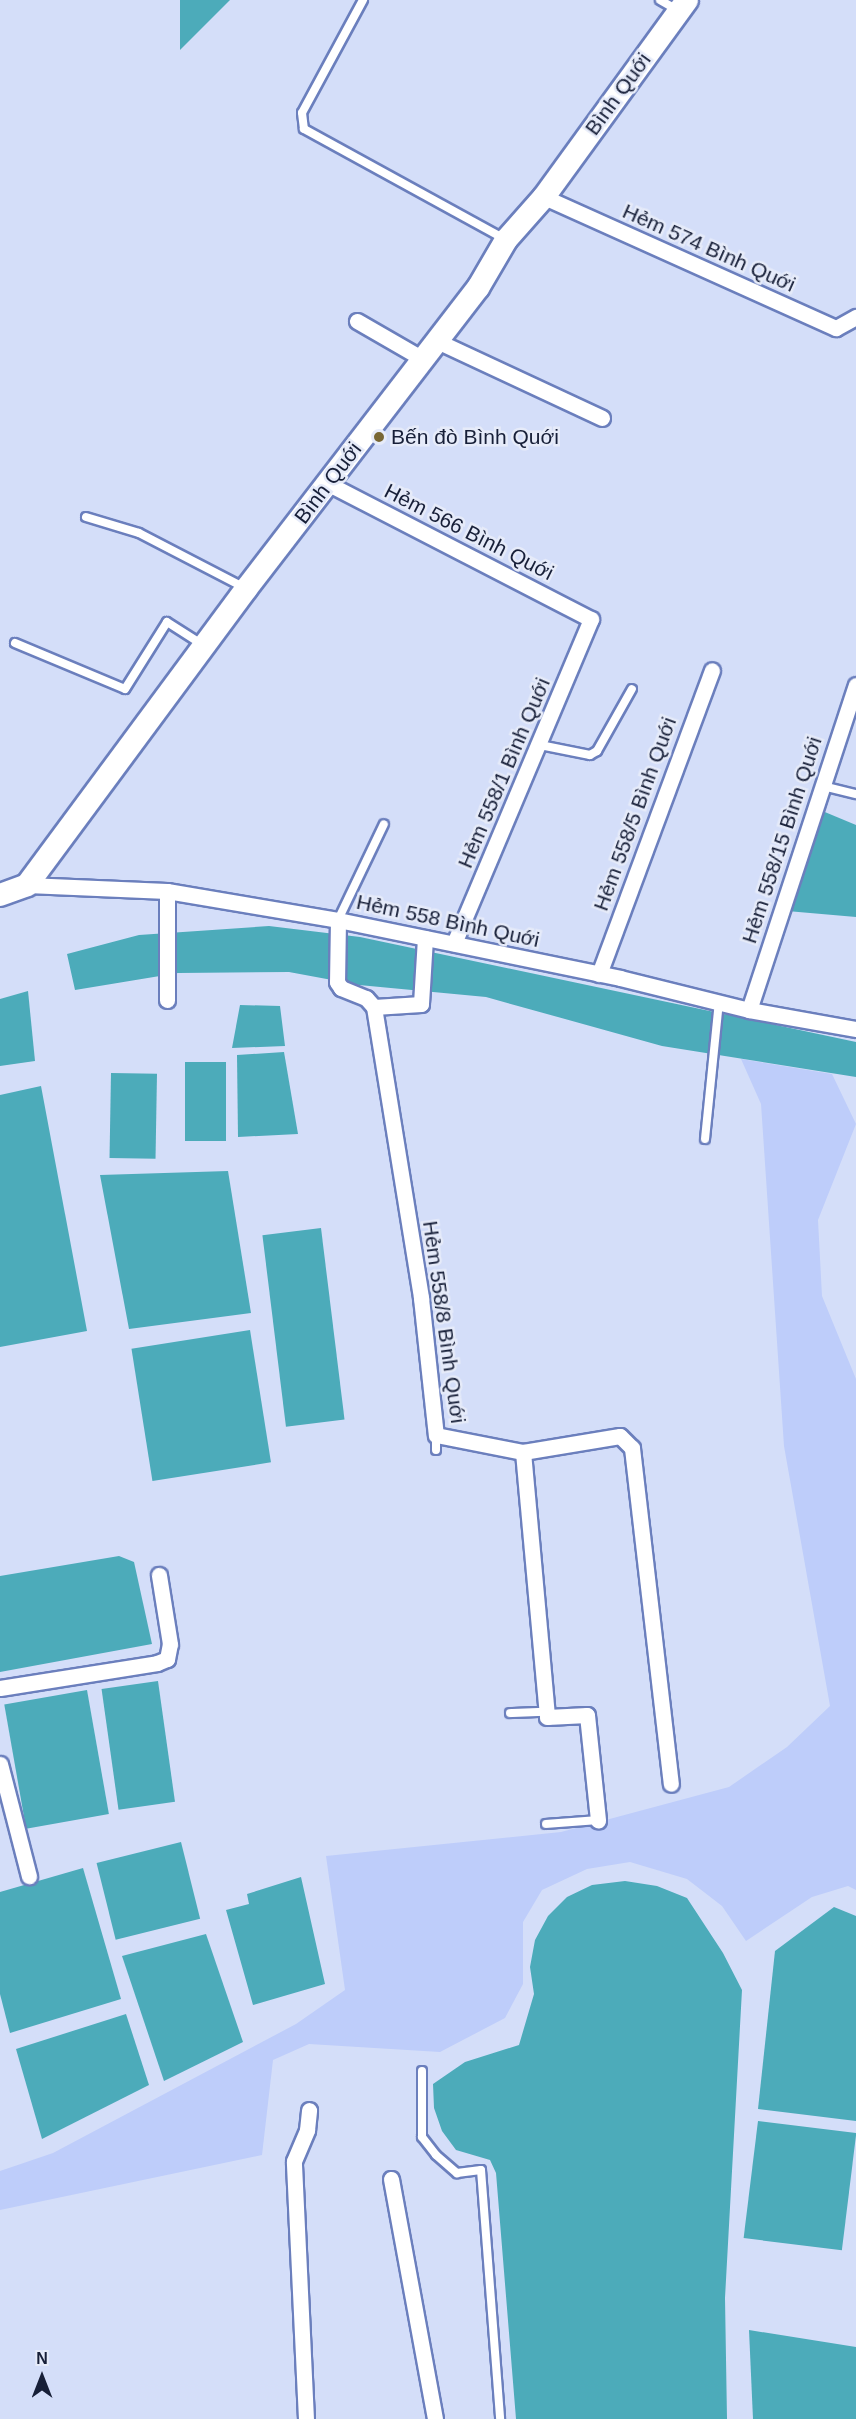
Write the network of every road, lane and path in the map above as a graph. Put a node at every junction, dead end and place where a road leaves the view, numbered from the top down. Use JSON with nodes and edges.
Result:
{"nodes":[{"id":1,"x":363,"y":0,"type":"edge"},
{"id":2,"x":675,"y":4,"type":"edge"},
{"id":3,"x":544,"y":197,"type":"junction"},
{"id":4,"x":506,"y":240,"type":"junction"},
{"id":5,"x":856,"y":316,"type":"edge"},
{"id":6,"x":357,"y":321,"type":"dead end"},
{"id":7,"x":430,"y":350,"type":"junction"},
{"id":8,"x":602,"y":417,"type":"dead end"},
{"id":9,"x":327,"y":483,"type":"junction"},
{"id":10,"x":86,"y":517,"type":"dead end"},
{"id":11,"x":246,"y":589,"type":"junction"},
{"id":12,"x":591,"y":619,"type":"joint"},
{"id":13,"x":15,"y":643,"type":"dead end"},
{"id":14,"x":204,"y":645,"type":"junction"},
{"id":15,"x":712,"y":670,"type":"dead end"},
{"id":16,"x":856,"y":685,"type":"edge"},
{"id":17,"x":632,"y":690,"type":"dead end"},
{"id":18,"x":540,"y":745,"type":"junction"},
{"id":19,"x":823,"y":786,"type":"junction"},
{"id":20,"x":856,"y":794,"type":"edge"},
{"id":21,"x":384,"y":824,"type":"dead end"},
{"id":22,"x":27,"y":885,"type":"junction"},
{"id":23,"x":167,"y":891,"type":"junction"},
{"id":24,"x":0,"y":895,"type":"edge"},
{"id":25,"x":338,"y":924,"type":"junction"},
{"id":26,"x":425,"y":942,"type":"junction"},
{"id":27,"x":454,"y":943,"type":"junction"},
{"id":28,"x":598,"y":974,"type":"junction"},
{"id":29,"x":167,"y":1000,"type":"dead end"},
{"id":30,"x":719,"y":1006,"type":"junction"},
{"id":31,"x":374,"y":1007,"type":"junction"},
{"id":32,"x":749,"y":1010,"type":"junction"},
{"id":33,"x":856,"y":1029,"type":"edge"},
{"id":34,"x":705,"y":1139,"type":"dead end"},
{"id":35,"x":523,"y":1452,"type":"junction"},
{"id":36,"x":159,"y":1575,"type":"dead end"},
{"id":37,"x":0,"y":1688,"type":"edge"},
{"id":38,"x":547,"y":1712,"type":"junction"},
{"id":39,"x":510,"y":1713,"type":"dead end"},
{"id":40,"x":0,"y":1764,"type":"edge"},
{"id":41,"x":671,"y":1784,"type":"dead end"},
{"id":42,"x":598,"y":1820,"type":"joint"},
{"id":43,"x":546,"y":1824,"type":"dead end"},
{"id":44,"x":29,"y":1876,"type":"dead end"},
{"id":45,"x":422,"y":2071,"type":"dead end"},
{"id":46,"x":309,"y":2110,"type":"dead end"},
{"id":47,"x":391,"y":2179,"type":"dead end"},
{"id":48,"x":306,"y":2419,"type":"edge"},
{"id":49,"x":435,"y":2419,"type":"edge"},
{"id":50,"x":500,"y":2419,"type":"edge"}],
"edges":[{"from":1,"to":4,"type":"lane"},
{"from":2,"to":3,"type":"main road","name":"Bình Quới"},
{"from":3,"to":4,"type":"main road","name":"Bình Quới"},
{"from":3,"to":5,"type":"street","name":"Hẻm 574 Bình Quới"},
{"from":4,"to":7,"type":"main road","name":"Bình Quới"},
{"from":6,"to":7,"type":"street"},
{"from":7,"to":8,"type":"street"},
{"from":7,"to":9,"type":"main road","name":"Bình Quới"},
{"from":9,"to":11,"type":"main road","name":"Bình Quới"},
{"from":9,"to":12,"type":"street","name":"Hẻm 566 Bình Quới"},
{"from":10,"to":11,"type":"lane"},
{"from":11,"to":14,"type":"main road","name":"Bình Quới"},
{"from":12,"to":18,"type":"street","name":"Hẻm 558/1 Bình Quới"},
{"from":13,"to":14,"type":"lane"},
{"from":14,"to":22,"type":"main road","name":"Bình Quới"},
{"from":15,"to":28,"type":"street","name":"Hẻm 558/5 Bình Quới"},
{"from":16,"to":19,"type":"street","name":"Hẻm 558/15 Bình Quới"},
{"from":17,"to":18,"type":"lane"},
{"from":18,"to":27,"type":"street","name":"Hẻm 558/1 Bình Quới"},
{"from":19,"to":20,"type":"lane"},
{"from":19,"to":32,"type":"street","name":"Hẻm 558/15 Bình Quới"},
{"from":21,"to":25,"type":"lane"},
{"from":22,"to":23,"type":"street","name":"Hẻm 558 Bình Quới"},
{"from":22,"to":24,"type":"main road"},
{"from":23,"to":25,"type":"street","name":"Hẻm 558 Bình Quới"},
{"from":23,"to":29,"type":"street"},
{"from":25,"to":26,"type":"street","name":"Hẻm 558 Bình Quới"},
{"from":25,"to":31,"type":"street"},
{"from":26,"to":27,"type":"street","name":"Hẻm 558 Bình Quới"},
{"from":26,"to":31,"type":"street"},
{"from":27,"to":28,"type":"street","name":"Hẻm 558 Bình Quới"},
{"from":28,"to":30,"type":"street","name":"Hẻm 558 Bình Quới"},
{"from":30,"to":32,"type":"street","name":"Hẻm 558 Bình Quới"},
{"from":30,"to":34,"type":"lane"},
{"from":31,"to":35,"type":"street","name":"Hẻm 558/8 Bình Quới"},
{"from":32,"to":33,"type":"street","name":"Hẻm 558 Bình Quới"},
{"from":35,"to":38,"type":"street"},
{"from":35,"to":41,"type":"street","name":"Hẻm 558/8 Bình Quới"},
{"from":36,"to":37,"type":"street"},
{"from":38,"to":39,"type":"lane"},
{"from":38,"to":42,"type":"street"},
{"from":40,"to":44,"type":"street"},
{"from":42,"to":43,"type":"lane"},
{"from":45,"to":50,"type":"lane"},
{"from":46,"to":48,"type":"street"},
{"from":47,"to":49,"type":"street"}]}
